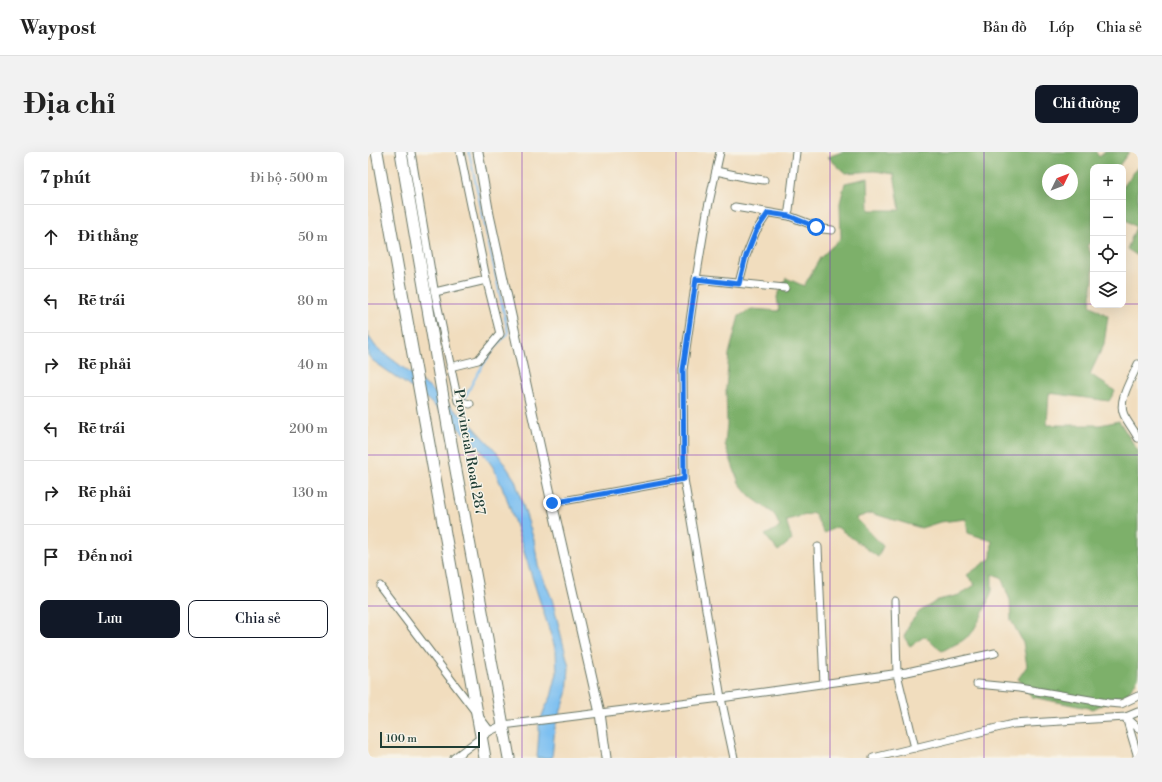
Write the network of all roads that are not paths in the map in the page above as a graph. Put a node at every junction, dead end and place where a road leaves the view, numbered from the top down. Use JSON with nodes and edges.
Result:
{"nodes":[{"id":1,"x":377,"y":152,"type":"edge"},
{"id":2,"x":401,"y":152,"type":"edge"},
{"id":3,"x":411,"y":152,"type":"edge"},
{"id":4,"x":460,"y":152,"type":"edge"},
{"id":5,"x":478,"y":152,"type":"edge"},
{"id":6,"x":720,"y":152,"type":"edge"},
{"id":7,"x":796,"y":152,"type":"edge"},
{"id":8,"x":716,"y":170,"type":"junction"},
{"id":9,"x":764,"y":180,"type":"dead end"},
{"id":10,"x":735,"y":208,"type":"dead end"},
{"id":11,"x":789,"y":210,"type":"dead end"},
{"id":12,"x":768,"y":213,"type":"junction"},
{"id":13,"x":832,"y":230,"type":"dead end"},
{"id":14,"x":696,"y":279,"type":"junction"},
{"id":15,"x":486,"y":280,"type":"junction"},
{"id":16,"x":739,"y":284,"type":"junction"},
{"id":17,"x":785,"y":288,"type":"dead end"},
{"id":18,"x":435,"y":292,"type":"junction"},
{"id":19,"x":1138,"y":364,"type":"edge"},
{"id":20,"x":450,"y":367,"type":"junction"},
{"id":21,"x":444,"y":398,"type":"junction"},
{"id":22,"x":459,"y":401,"type":"junction"},
{"id":23,"x":470,"y":404,"type":"dead end"},
{"id":24,"x":1138,"y":438,"type":"edge"},
{"id":25,"x":684,"y":479,"type":"junction"},
{"id":26,"x":552,"y":503,"type":"junction"},
{"id":27,"x":818,"y":547,"type":"dead end"},
{"id":28,"x":380,"y":586,"type":"dead end"},
{"id":29,"x":895,"y":602,"type":"dead end"},
{"id":30,"x":995,"y":653,"type":"dead end"},
{"id":31,"x":897,"y":674,"type":"junction"},
{"id":32,"x":824,"y":684,"type":"junction"},
{"id":33,"x":977,"y":684,"type":"dead end"},
{"id":34,"x":1138,"y":696,"type":"edge"},
{"id":35,"x":721,"y":698,"type":"junction"},
{"id":36,"x":1138,"y":712,"type":"edge"},
{"id":37,"x":600,"y":714,"type":"junction"},
{"id":38,"x":477,"y":715,"type":"junction"},
{"id":39,"x":1126,"y":717,"type":"junction"},
{"id":40,"x":503,"y":725,"type":"junction"},
{"id":41,"x":1138,"y":728,"type":"edge"},
{"id":42,"x":486,"y":734,"type":"junction"},
{"id":43,"x":915,"y":748,"type":"junction"},
{"id":44,"x":454,"y":758,"type":"edge"},
{"id":45,"x":485,"y":758,"type":"edge"},
{"id":46,"x":509,"y":758,"type":"edge"},
{"id":47,"x":606,"y":758,"type":"edge"},
{"id":48,"x":734,"y":758,"type":"edge"},
{"id":49,"x":872,"y":758,"type":"edge"},
{"id":50,"x":1137,"y":758,"type":"edge"}],
"edges":[{"from":1,"to":38,"type":"main road"},
{"from":2,"to":21,"type":"main road","name":"Provincial Road 287"},
{"from":3,"to":18,"type":"street"},
{"from":4,"to":15,"type":"street"},
{"from":5,"to":26,"type":"street"},
{"from":6,"to":8,"type":"street"},
{"from":7,"to":11,"type":"street"},
{"from":8,"to":9,"type":"street"},
{"from":8,"to":14,"type":"street"},
{"from":10,"to":12,"type":"street"},
{"from":12,"to":13,"type":"street"},
{"from":12,"to":16,"type":"street"},
{"from":14,"to":16,"type":"street"},
{"from":14,"to":25,"type":"street"},
{"from":15,"to":18,"type":"street"},
{"from":15,"to":20,"type":"street"},
{"from":16,"to":17,"type":"street"},
{"from":18,"to":20,"type":"street"},
{"from":19,"to":24,"type":"street"},
{"from":20,"to":22,"type":"street"},
{"from":21,"to":22,"type":"street"},
{"from":21,"to":40,"type":"main road","name":"Provincial Road 287"},
{"from":22,"to":23,"type":"street"},
{"from":25,"to":26,"type":"street"},
{"from":25,"to":35,"type":"street"},
{"from":26,"to":37,"type":"street"},
{"from":27,"to":32,"type":"street"},
{"from":28,"to":38,"type":"street"},
{"from":29,"to":31,"type":"street"},
{"from":30,"to":31,"type":"street"},
{"from":31,"to":32,"type":"street"},
{"from":31,"to":43,"type":"street"},
{"from":32,"to":35,"type":"street"},
{"from":33,"to":34,"type":"street"},
{"from":35,"to":37,"type":"street"},
{"from":35,"to":48,"type":"street"},
{"from":36,"to":39,"type":"street"},
{"from":37,"to":40,"type":"street"},
{"from":37,"to":47,"type":"street"},
{"from":38,"to":42,"type":"main road"},
{"from":39,"to":41,"type":"street"},
{"from":39,"to":43,"type":"street"},
{"from":39,"to":50,"type":"street"},
{"from":40,"to":42,"type":"street"},
{"from":40,"to":46,"type":"main road","name":"Provincial Road 287"},
{"from":42,"to":44,"type":"street"},
{"from":42,"to":45,"type":"main road"},
{"from":43,"to":49,"type":"street"}]}
